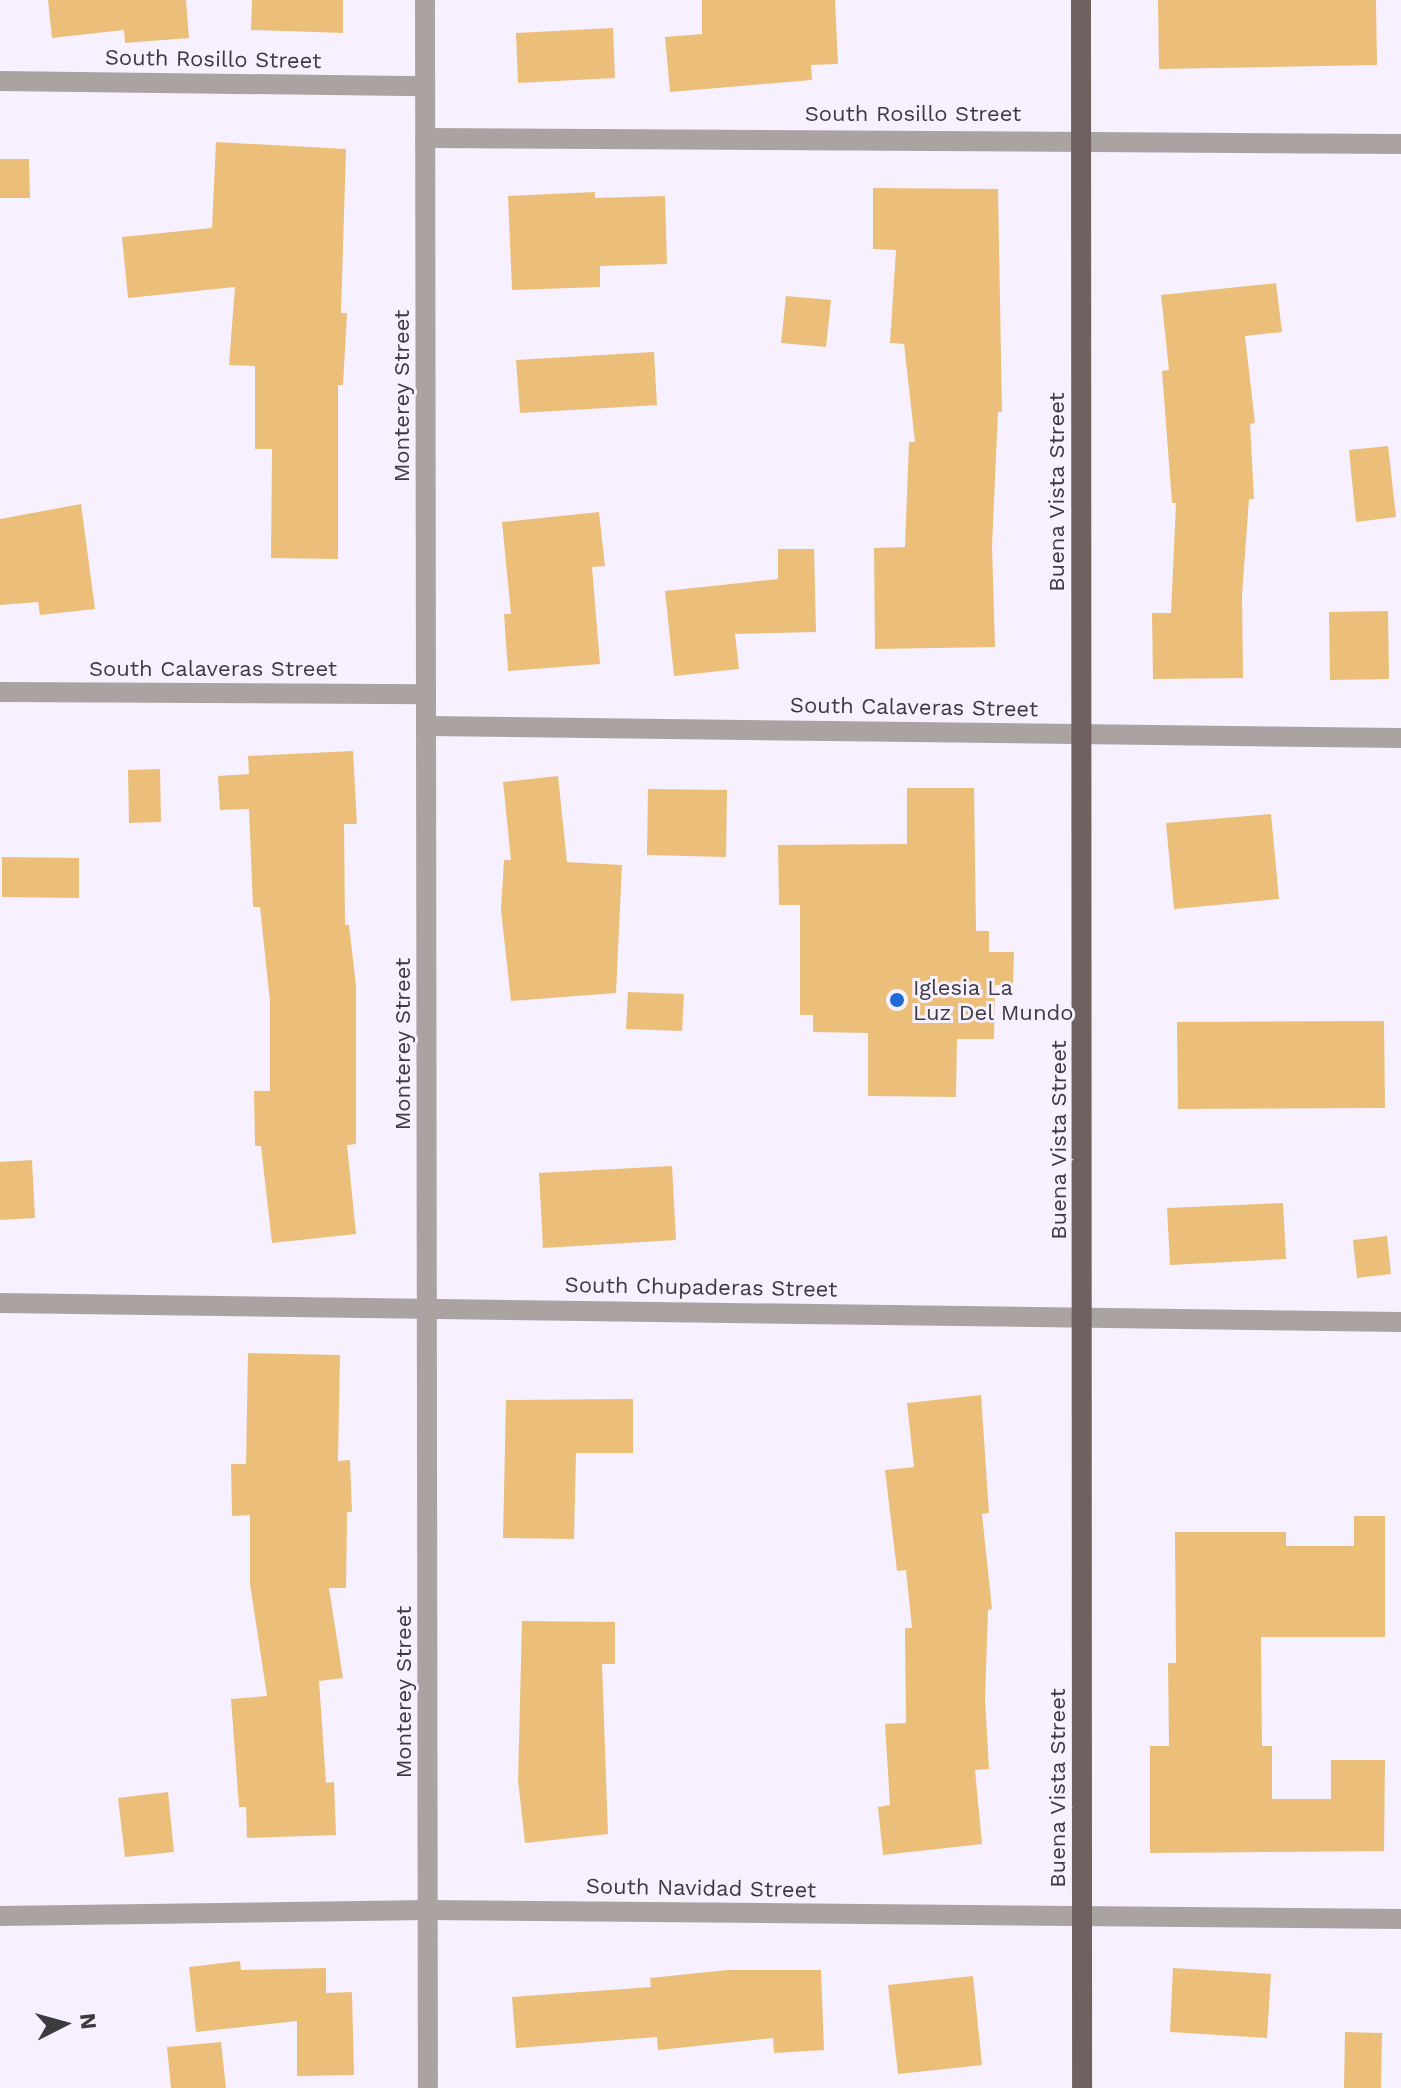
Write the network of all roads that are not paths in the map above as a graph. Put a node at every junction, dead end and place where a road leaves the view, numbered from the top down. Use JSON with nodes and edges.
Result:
{"nodes":[{"id":1,"x":425,"y":0,"type":"edge"},
{"id":2,"x":1081,"y":0,"type":"edge"},
{"id":3,"x":0,"y":81,"type":"edge"},
{"id":4,"x":425,"y":86,"type":"junction"},
{"id":5,"x":425,"y":138,"type":"junction"},
{"id":6,"x":1081,"y":139,"type":"junction"},
{"id":7,"x":1401,"y":144,"type":"edge"},
{"id":8,"x":0,"y":692,"type":"edge"},
{"id":9,"x":426,"y":694,"type":"junction"},
{"id":10,"x":426,"y":726,"type":"junction"},
{"id":11,"x":1081,"y":734,"type":"junction"},
{"id":12,"x":1401,"y":738,"type":"edge"},
{"id":13,"x":0,"y":1303,"type":"edge"},
{"id":14,"x":427,"y":1306,"type":"junction"},
{"id":15,"x":1083,"y":1317,"type":"junction"},
{"id":16,"x":1401,"y":1322,"type":"edge"},
{"id":17,"x":428,"y":1910,"type":"junction"},
{"id":18,"x":1082,"y":1915,"type":"junction"},
{"id":19,"x":0,"y":1916,"type":"edge"},
{"id":20,"x":1401,"y":1919,"type":"edge"},
{"id":21,"x":428,"y":2088,"type":"edge"},
{"id":22,"x":1082,"y":2088,"type":"edge"}],
"edges":[{"from":1,"to":4,"type":"street","name":"Monterey Street"},
{"from":2,"to":6,"type":"main road","name":"Buena Vista Street"},
{"from":3,"to":4,"type":"street","name":"South Rosillo Street"},
{"from":4,"to":5,"type":"street","name":"Monterey Street"},
{"from":5,"to":6,"type":"street","name":"South Rosillo Street"},
{"from":5,"to":9,"type":"street","name":"Monterey Street"},
{"from":6,"to":7,"type":"street","name":"South Rosillo Street"},
{"from":6,"to":11,"type":"main road","name":"Buena Vista Street"},
{"from":8,"to":9,"type":"street","name":"South Calaveras Street"},
{"from":9,"to":10,"type":"street","name":"Monterey Street"},
{"from":10,"to":11,"type":"street","name":"South Calaveras Street"},
{"from":10,"to":14,"type":"street","name":"Monterey Street"},
{"from":11,"to":12,"type":"street","name":"South Calaveras Street"},
{"from":11,"to":15,"type":"main road","name":"Buena Vista Street"},
{"from":13,"to":14,"type":"street","name":"South Chupaderas Street"},
{"from":14,"to":15,"type":"street","name":"South Chupaderas Street"},
{"from":14,"to":17,"type":"street","name":"Monterey Street"},
{"from":15,"to":16,"type":"street","name":"South Chupaderas Street"},
{"from":15,"to":18,"type":"main road","name":"Buena Vista Street"},
{"from":17,"to":18,"type":"street","name":"South Navidad Street"},
{"from":17,"to":19,"type":"street","name":"South Navidad Street"},
{"from":17,"to":21,"type":"street","name":"Monterey Street"},
{"from":18,"to":20,"type":"street","name":"South Navidad Street"},
{"from":18,"to":22,"type":"main road","name":"Buena Vista Street"}]}
